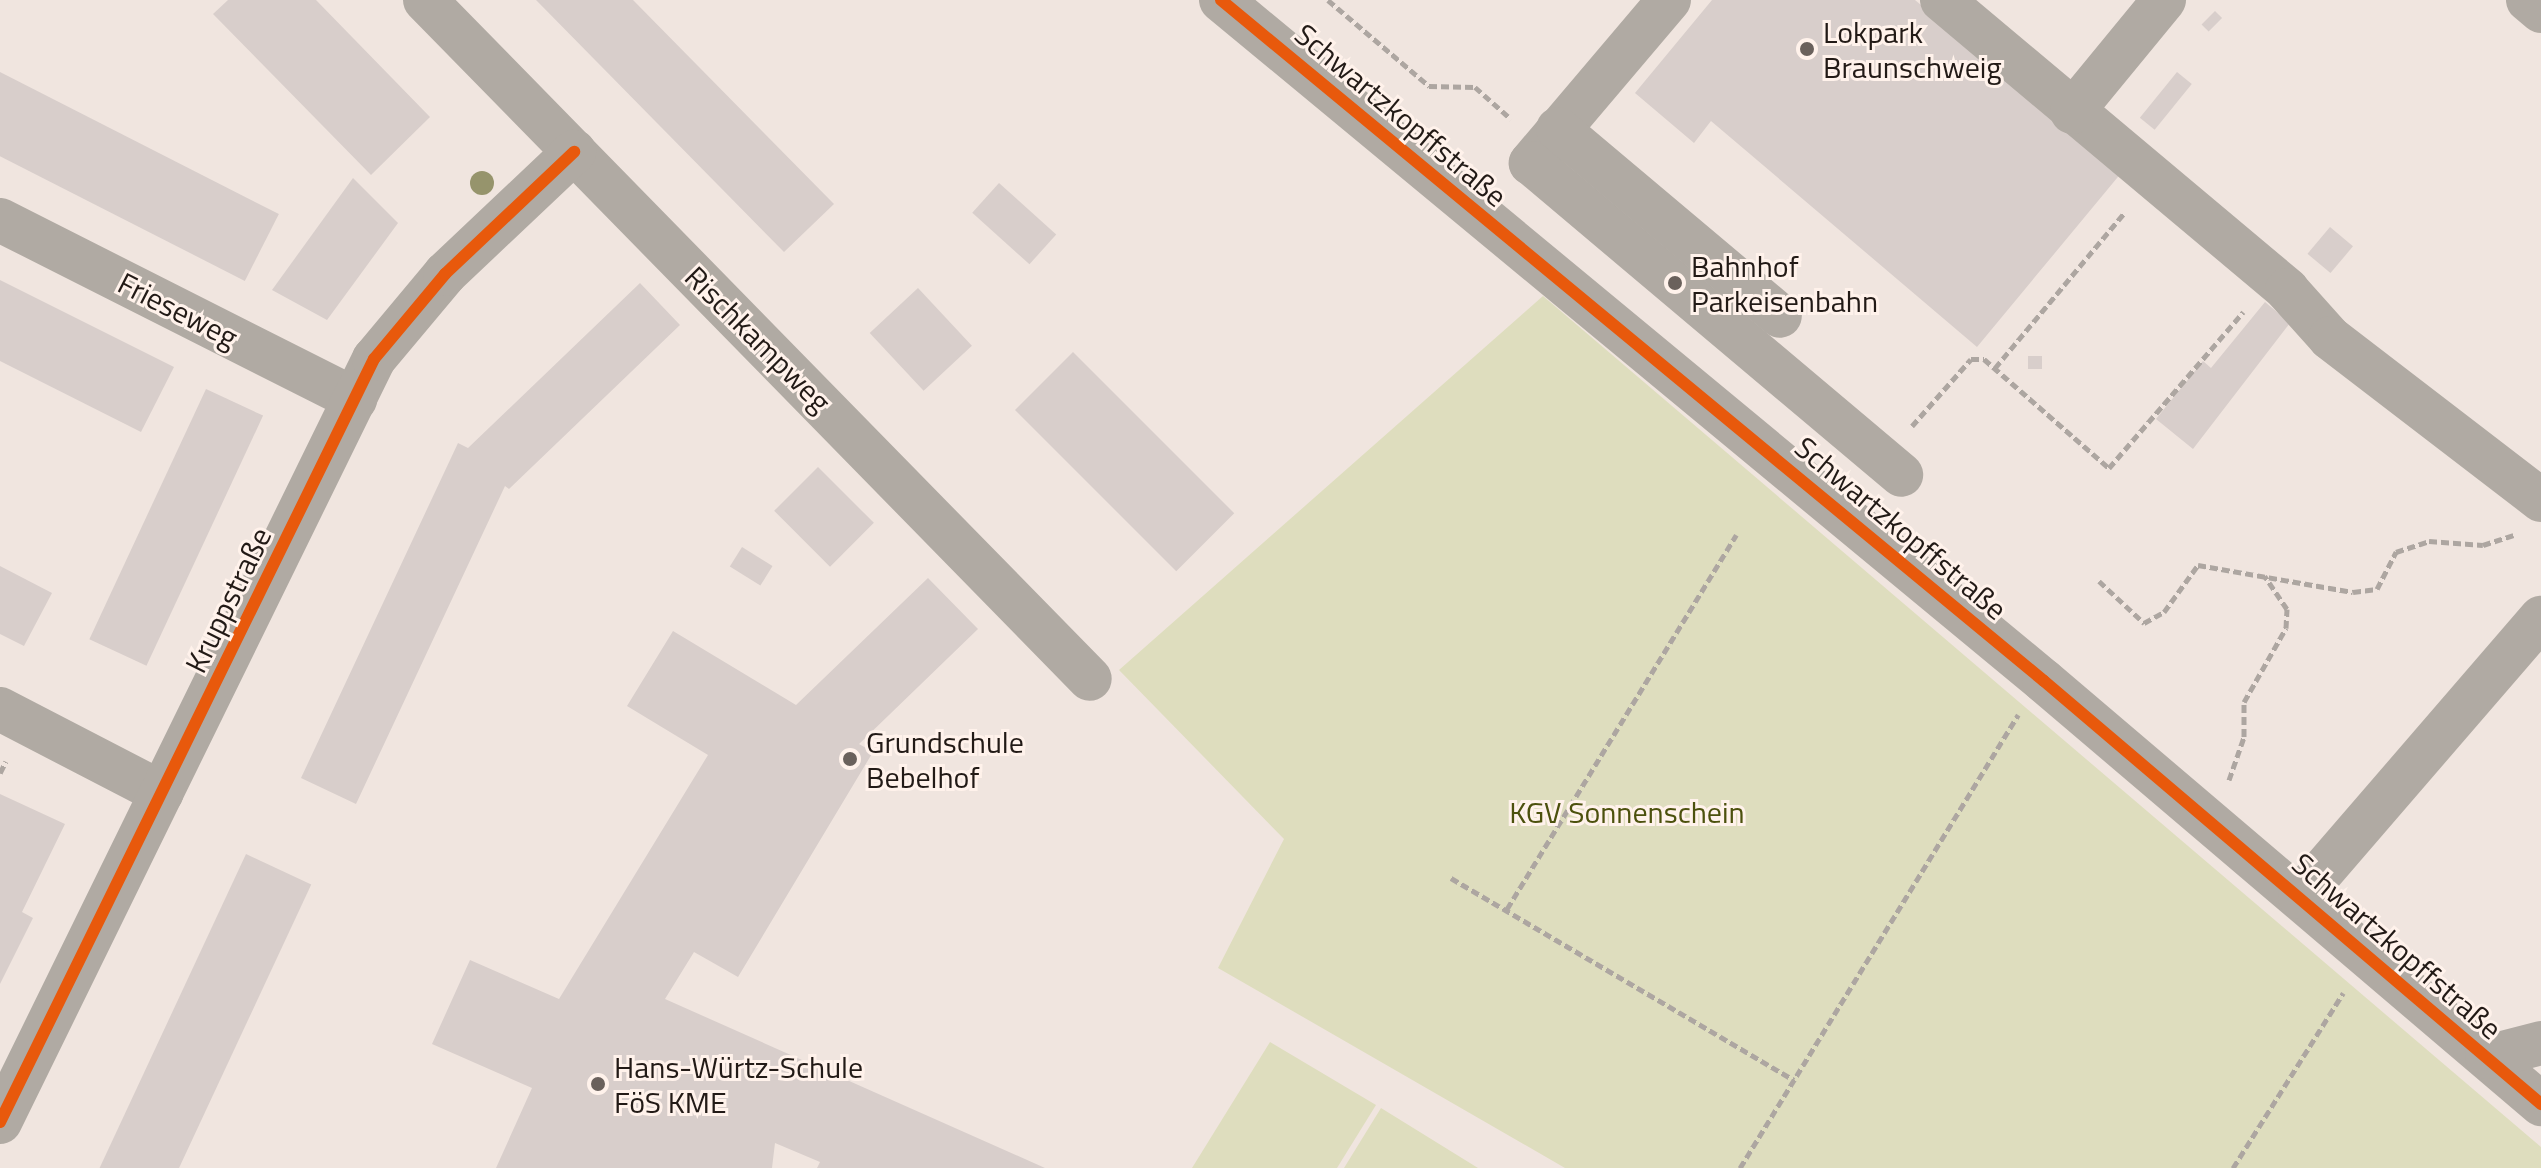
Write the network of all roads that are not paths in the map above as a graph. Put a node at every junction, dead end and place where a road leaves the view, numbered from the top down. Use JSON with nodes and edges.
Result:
{"nodes":[{"id":1,"x":425,"y":0,"type":"edge"},
{"id":2,"x":1221,"y":0,"type":"edge"},
{"id":3,"x":1669,"y":0,"type":"edge"},
{"id":4,"x":1942,"y":0,"type":"edge"},
{"id":5,"x":2164,"y":0,"type":"edge"},
{"id":6,"x":2072,"y":112,"type":"junction"},
{"id":7,"x":1550,"y":138,"type":"junction"},
{"id":8,"x":574,"y":152,"type":"junction"},
{"id":9,"x":0,"y":220,"type":"edge"},
{"id":10,"x":1780,"y":316,"type":"dead end"},
{"id":11,"x":355,"y":399,"type":"junction"},
{"id":12,"x":1901,"y":475,"type":"dead end"},
{"id":13,"x":2531,"y":494,"type":"edge"},
{"id":14,"x":2541,"y":618,"type":"edge"},
{"id":15,"x":1090,"y":679,"type":"dead end"},
{"id":16,"x":0,"y":709,"type":"edge"},
{"id":17,"x":162,"y":793,"type":"junction"},
{"id":18,"x":2300,"y":897,"type":"junction"},
{"id":19,"x":2541,"y":1043,"type":"edge"},
{"id":20,"x":2487,"y":1057,"type":"junction"},
{"id":21,"x":2541,"y":1104,"type":"edge"},
{"id":22,"x":0,"y":1122,"type":"edge"}],
"edges":[{"from":1,"to":8,"type":"street","name":"Rischkampweg"},
{"from":2,"to":18,"type":"street","name":"Schwartzkopffstraße"},
{"from":3,"to":7,"type":"street"},
{"from":4,"to":6,"type":"street"},
{"from":5,"to":6,"type":"street"},
{"from":6,"to":13,"type":"street"},
{"from":7,"to":10,"type":"street"},
{"from":7,"to":12,"type":"street"},
{"from":8,"to":11,"type":"street","name":"Kruppstraße"},
{"from":8,"to":15,"type":"street","name":"Rischkampweg"},
{"from":9,"to":11,"type":"street","name":"Frieseweg"},
{"from":11,"to":17,"type":"street","name":"Kruppstraße"},
{"from":14,"to":18,"type":"street"},
{"from":16,"to":17,"type":"street"},
{"from":17,"to":22,"type":"street","name":"Kruppstraße"},
{"from":18,"to":20,"type":"street","name":"Schwartzkopffstraße"},
{"from":19,"to":20,"type":"street"},
{"from":20,"to":21,"type":"street","name":"Schwartzkopffstraße"}]}
